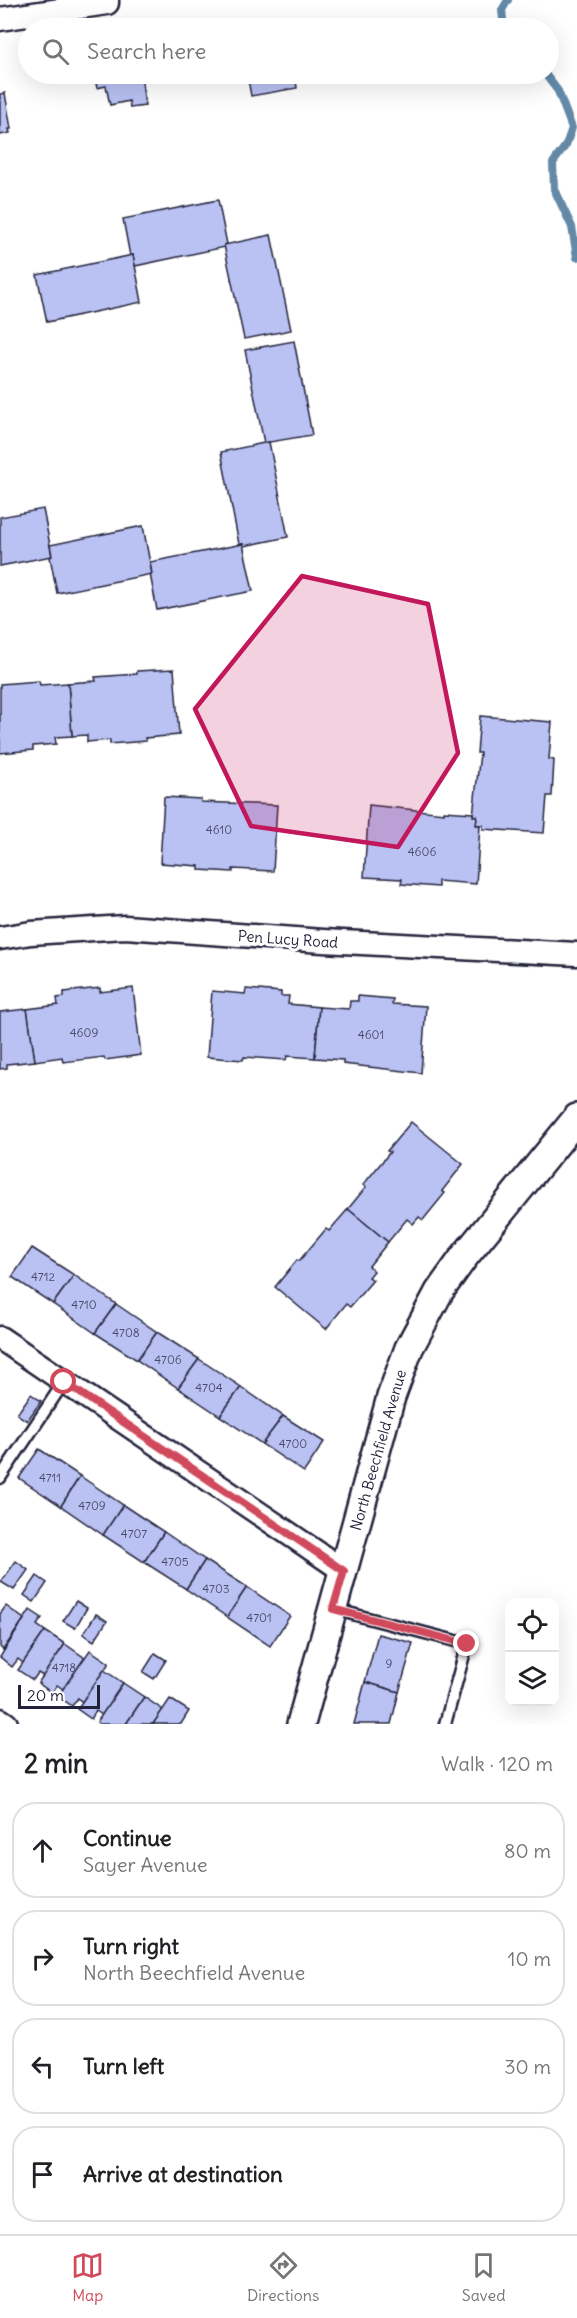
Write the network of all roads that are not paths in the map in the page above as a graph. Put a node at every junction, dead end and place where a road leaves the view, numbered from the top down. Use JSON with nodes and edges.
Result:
{"nodes":[{"id":1,"x":107,"y":0,"type":"edge"},
{"id":2,"x":0,"y":20,"type":"edge"},
{"id":3,"x":0,"y":938,"type":"edge"},
{"id":4,"x":577,"y":954,"type":"edge"},
{"id":5,"x":577,"y":1118,"type":"edge"},
{"id":6,"x":0,"y":1338,"type":"edge"},
{"id":7,"x":64,"y":1382,"type":"junction"},
{"id":8,"x":0,"y":1478,"type":"edge"},
{"id":9,"x":344,"y":1571,"type":"junction"},
{"id":10,"x":333,"y":1609,"type":"junction"},
{"id":11,"x":0,"y":1720,"type":"edge"},
{"id":12,"x":6,"y":1724,"type":"edge"},
{"id":13,"x":301,"y":1724,"type":"edge"},
{"id":14,"x":445,"y":1724,"type":"edge"}],
"edges":[{"from":1,"to":2,"type":"street"},
{"from":3,"to":4,"type":"street","name":"Pen Lucy Road"},
{"from":5,"to":9,"type":"street","name":"North Beechfield Avenue"},
{"from":6,"to":7,"type":"street"},
{"from":7,"to":8,"type":"lane"},
{"from":7,"to":9,"type":"street"},
{"from":9,"to":10,"type":"street","name":"North Beechfield Avenue"},
{"from":10,"to":13,"type":"street","name":"North Beechfield Avenue"},
{"from":10,"to":14,"type":"lane"},
{"from":11,"to":12,"type":"street"}]}
